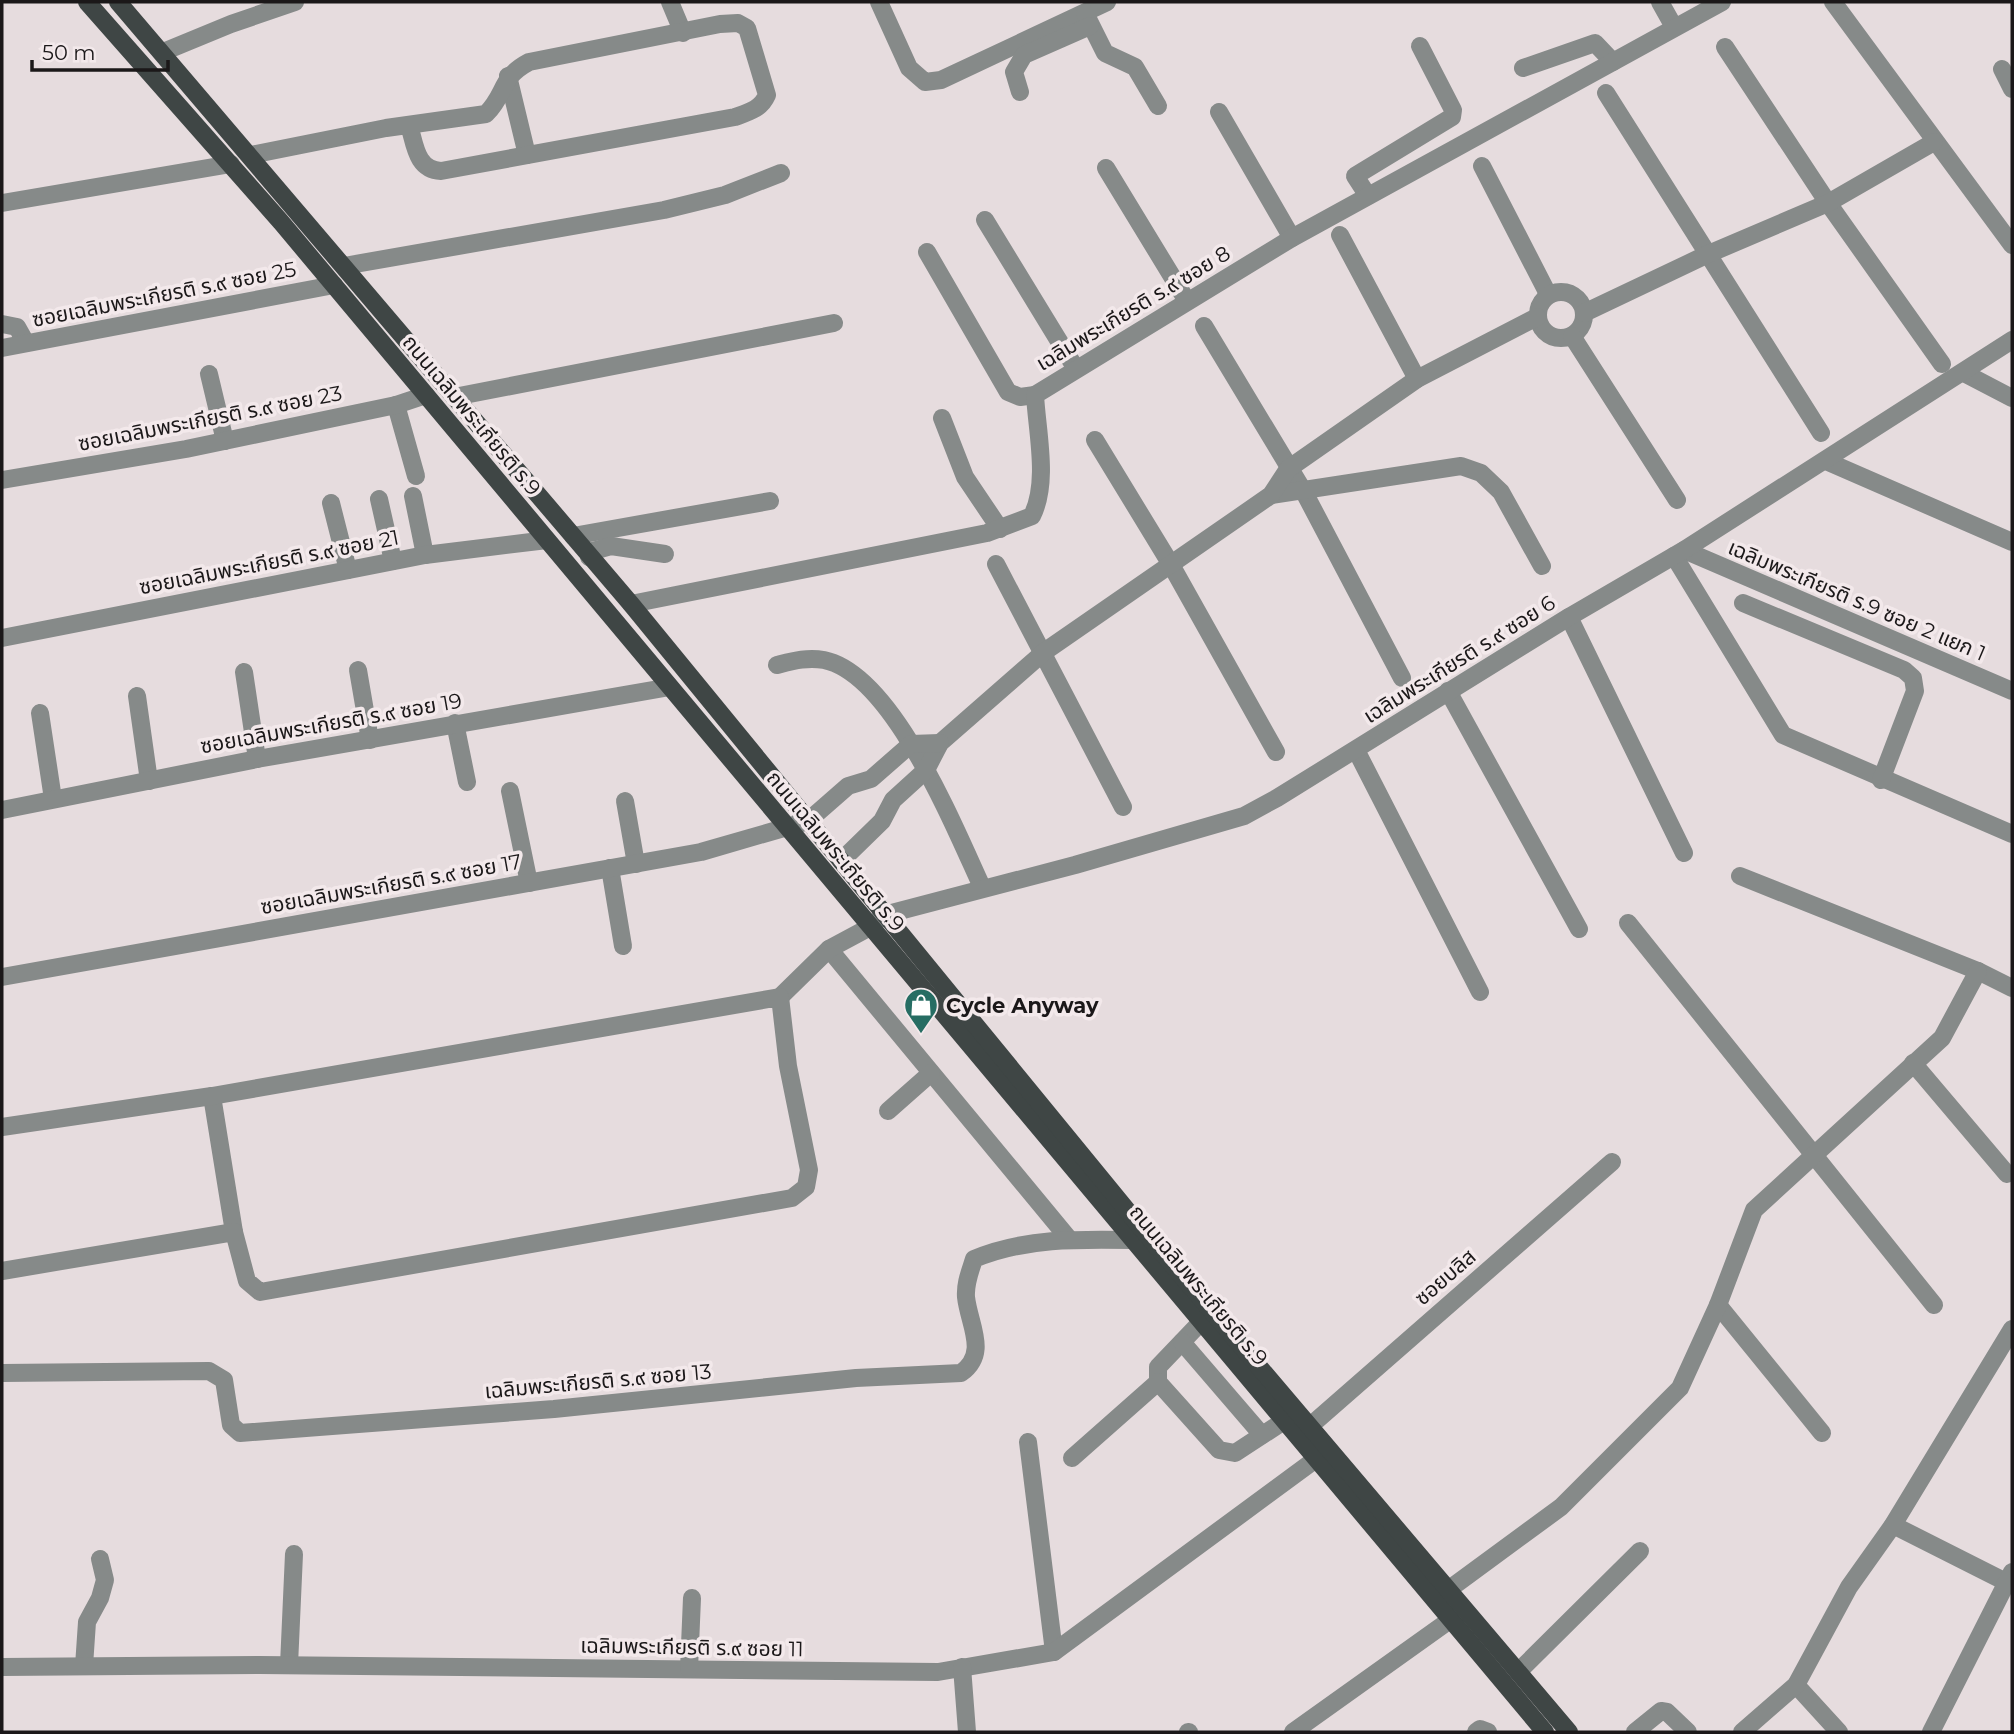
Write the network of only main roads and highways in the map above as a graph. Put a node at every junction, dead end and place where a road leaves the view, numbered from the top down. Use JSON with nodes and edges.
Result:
{"nodes":[{"id":1,"x":87,"y":2,"type":"edge"},
{"id":2,"x":118,"y":2,"type":"edge"},
{"id":3,"x":1206,"y":1317,"type":"junction"},
{"id":4,"x":1290,"y":1416,"type":"junction"},
{"id":5,"x":1457,"y":1614,"type":"junction"},
{"id":6,"x":1545,"y":1732,"type":"edge"},
{"id":7,"x":1569,"y":1732,"type":"edge"}],
"edges":[{"from":1,"to":3,"type":"main road","name":"ถนนเฉลิมพระเกียรติ ร.9"},
{"from":2,"to":3,"type":"main road","name":"ถนนเฉลิมพระเกียรติ ร.9"},
{"from":3,"to":4,"type":"main road","name":"ถนนเฉลิมพระเกียรติ ร.9"},
{"from":4,"to":5,"type":"main road","name":"ถนนเฉลิมพระเกียรติ ร.9"},
{"from":4,"to":5,"type":"main road","name":"ถนนเฉลิมพระเกียรติ ร.9"},
{"from":5,"to":6,"type":"main road","name":"ถนนเฉลิมพระเกียรติ ร.9"},
{"from":5,"to":7,"type":"main road","name":"ถนนเฉลิมพระเกียรติ ร.9"}]}
